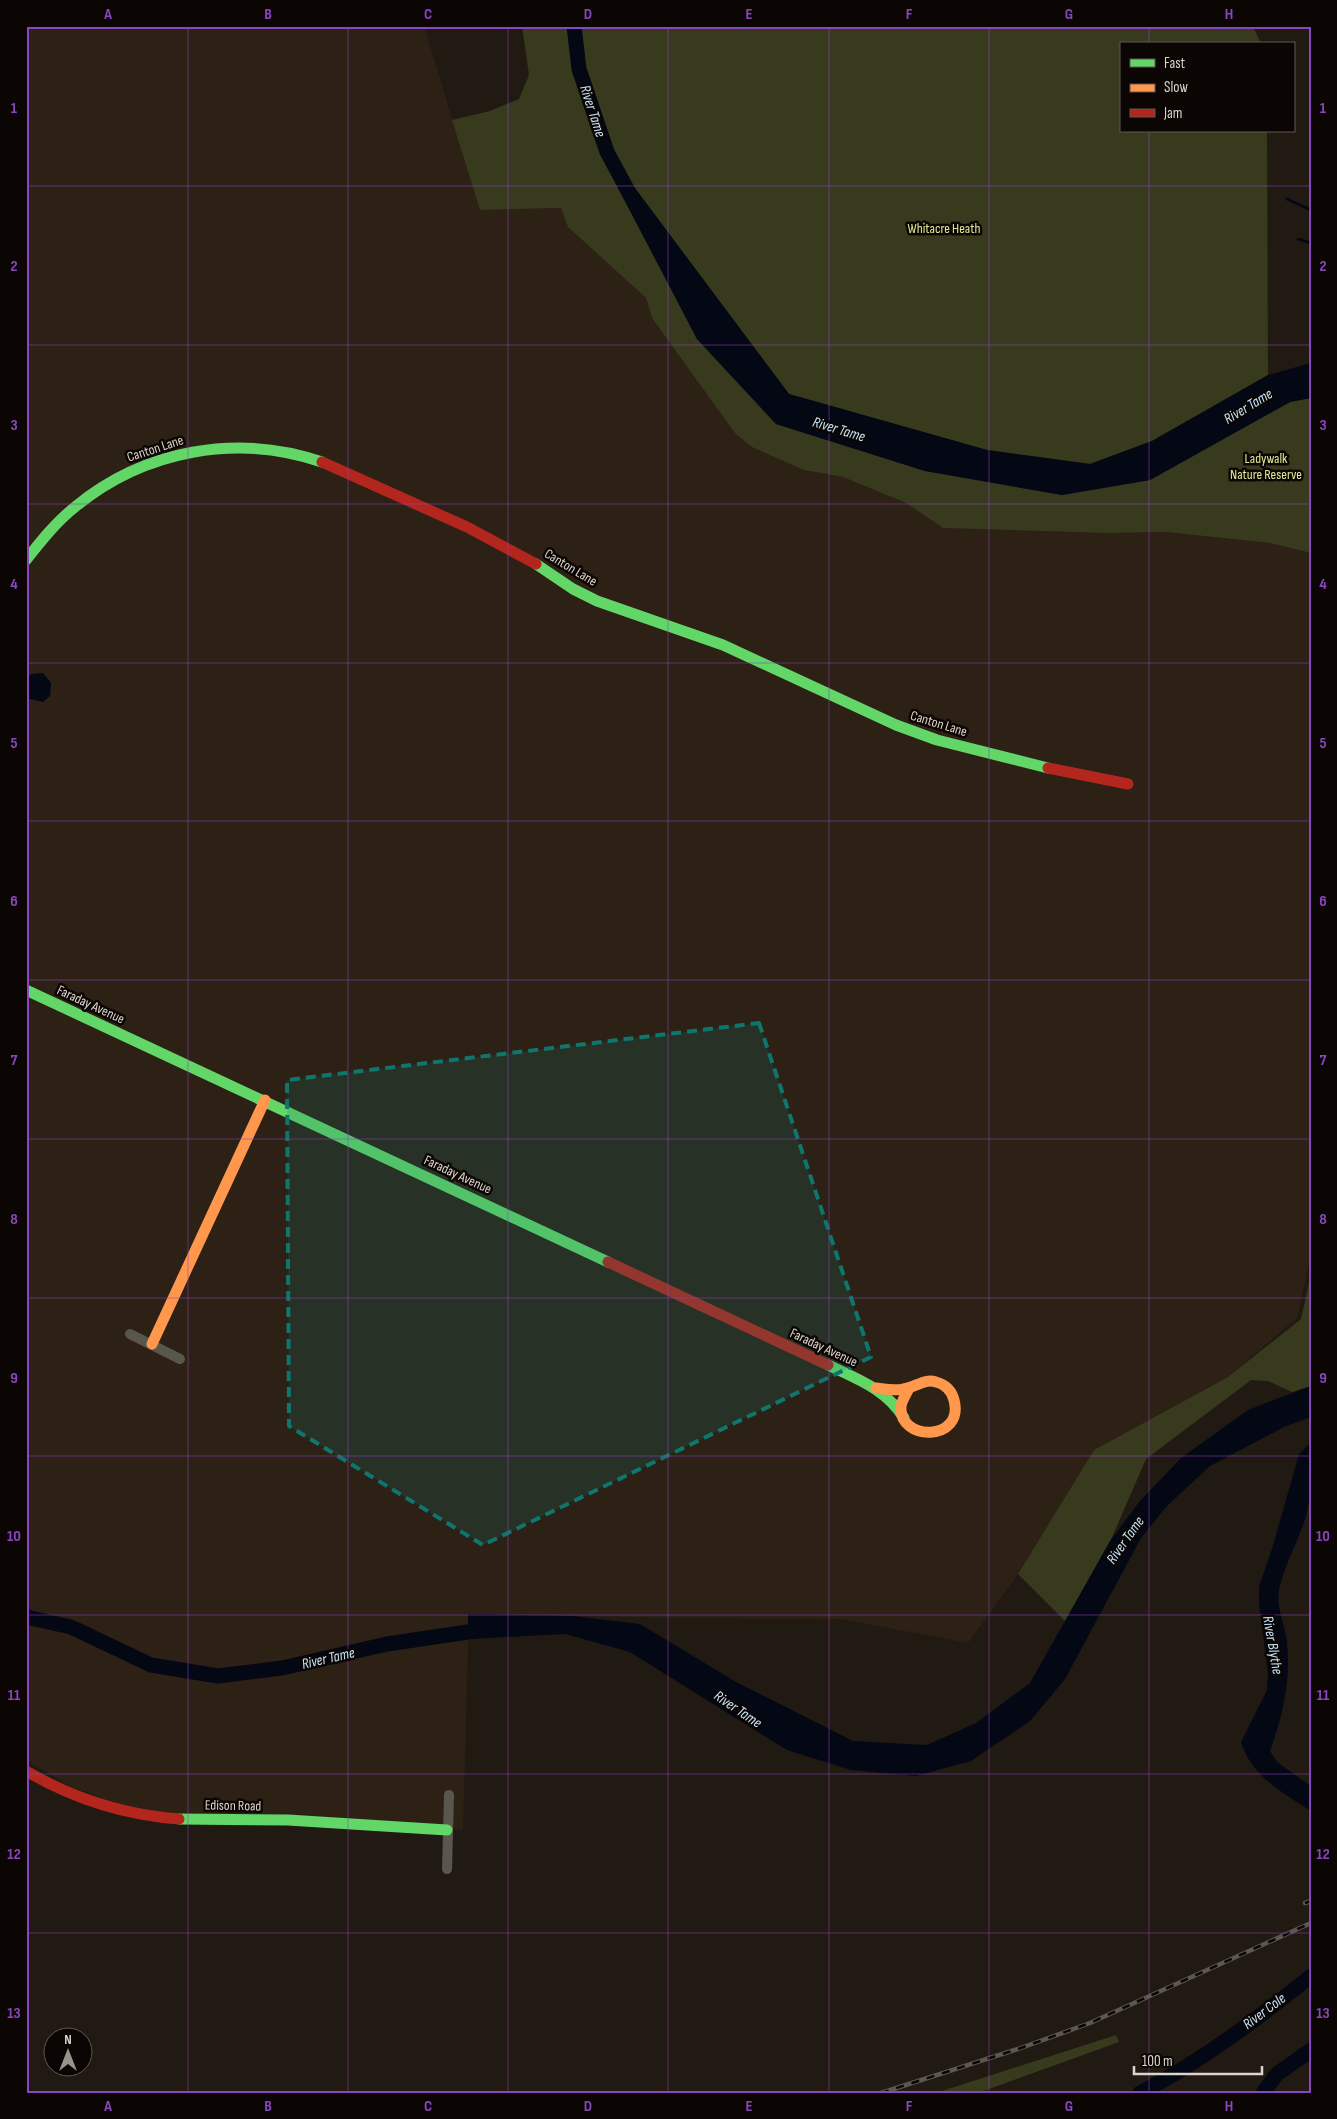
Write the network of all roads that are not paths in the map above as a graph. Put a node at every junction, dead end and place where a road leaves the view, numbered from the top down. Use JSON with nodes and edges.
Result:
{"nodes":[{"id":1,"x":26,"y":560,"type":"edge"},
{"id":2,"x":1128,"y":784,"type":"dead end"},
{"id":3,"x":26,"y":990,"type":"edge"},
{"id":4,"x":265,"y":1100,"type":"junction"},
{"id":5,"x":130,"y":1334,"type":"dead end"},
{"id":6,"x":152,"y":1344,"type":"junction"},
{"id":7,"x":180,"y":1359,"type":"dead end"},
{"id":8,"x":876,"y":1388,"type":"junction"},
{"id":9,"x":909,"y":1388,"type":"junction"},
{"id":10,"x":904,"y":1418,"type":"junction"},
{"id":11,"x":26,"y":1771,"type":"edge"},
{"id":12,"x":448,"y":1795,"type":"dead end"},
{"id":13,"x":447,"y":1830,"type":"junction"},
{"id":14,"x":447,"y":1869,"type":"dead end"}],
"edges":[{"from":1,"to":2,"type":"street","name":"Canton Lane"},
{"from":3,"to":4,"type":"street","name":"Faraday Avenue"},
{"from":4,"to":6,"type":"street"},
{"from":4,"to":8,"type":"street","name":"Faraday Avenue"},
{"from":5,"to":6,"type":"street"},
{"from":6,"to":7,"type":"street"},
{"from":8,"to":9,"type":"street","name":"Faraday Avenue"},
{"from":8,"to":10,"type":"street","name":"Faraday Avenue"},
{"from":9,"to":10,"type":"street"},
{"from":9,"to":10,"type":"street"},
{"from":11,"to":13,"type":"street","name":"Edison Road"},
{"from":12,"to":13,"type":"street"},
{"from":13,"to":14,"type":"street"}]}
